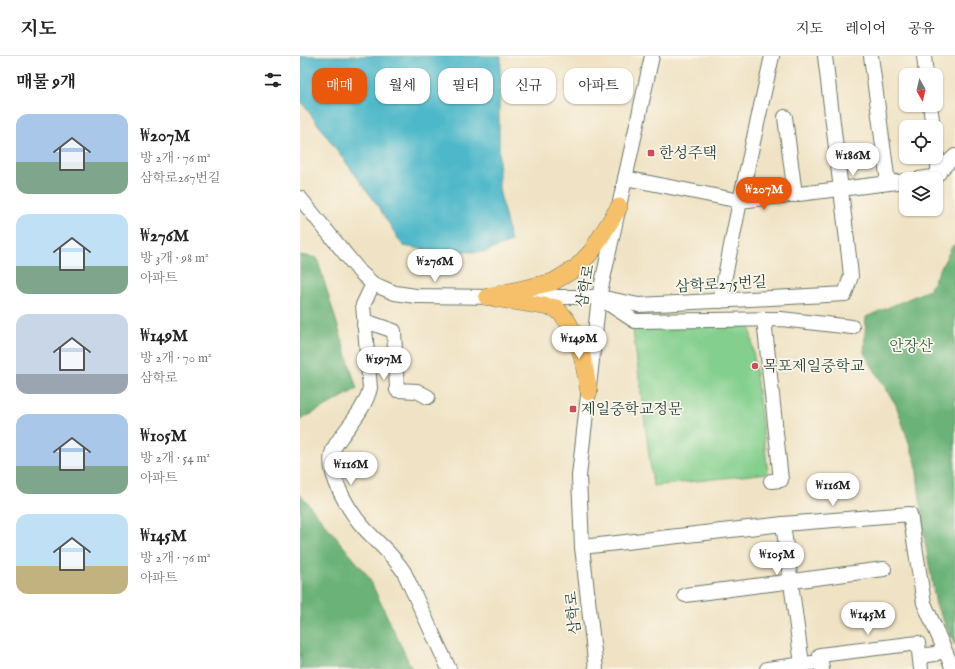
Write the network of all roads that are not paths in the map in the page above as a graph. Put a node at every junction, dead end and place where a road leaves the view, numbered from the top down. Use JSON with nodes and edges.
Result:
{"nodes":[{"id":1,"x":652,"y":56,"type":"edge"},
{"id":2,"x":772,"y":56,"type":"edge"},
{"id":3,"x":825,"y":56,"type":"edge"},
{"id":4,"x":871,"y":56,"type":"edge"},
{"id":5,"x":924,"y":56,"type":"edge"},
{"id":6,"x":925,"y":68,"type":"edge"},
{"id":7,"x":785,"y":117,"type":"dead end"},
{"id":8,"x":955,"y":156,"type":"edge"},
{"id":9,"x":940,"y":172,"type":"edge"},
{"id":10,"x":625,"y":178,"type":"junction"},
{"id":11,"x":899,"y":182,"type":"edge"},
{"id":12,"x":888,"y":183,"type":"junction"},
{"id":13,"x":841,"y":189,"type":"junction"},
{"id":14,"x":795,"y":195,"type":"junction"},
{"id":15,"x":300,"y":198,"type":"edge"},
{"id":16,"x":740,"y":201,"type":"junction"},
{"id":17,"x":619,"y":207,"type":"junction"},
{"id":18,"x":373,"y":284,"type":"junction"},
{"id":19,"x":487,"y":296,"type":"junction"},
{"id":20,"x":599,"y":297,"type":"junction"},
{"id":21,"x":720,"y":301,"type":"junction"},
{"id":22,"x":764,"y":319,"type":"junction"},
{"id":23,"x":364,"y":325,"type":"junction"},
{"id":24,"x":852,"y":327,"type":"dead end"},
{"id":25,"x":588,"y":392,"type":"junction"},
{"id":26,"x":428,"y":397,"type":"dead end"},
{"id":27,"x":771,"y":481,"type":"dead end"},
{"id":28,"x":783,"y":524,"type":"junction"},
{"id":29,"x":582,"y":547,"type":"junction"},
{"id":30,"x":884,"y":569,"type":"dead end"},
{"id":31,"x":791,"y":581,"type":"junction"},
{"id":32,"x":685,"y":595,"type":"dead end"},
{"id":33,"x":944,"y":649,"type":"junction"},
{"id":34,"x":920,"y":663,"type":"edge"},
{"id":35,"x":802,"y":664,"type":"junction"},
{"id":36,"x":822,"y":665,"type":"edge"},
{"id":37,"x":449,"y":669,"type":"edge"},
{"id":38,"x":596,"y":669,"type":"edge"},
{"id":39,"x":767,"y":669,"type":"edge"},
{"id":40,"x":953,"y":669,"type":"edge"}],
"edges":[{"from":1,"to":10,"type":"street","name":"삼학로"},
{"from":2,"to":16,"type":"street"},
{"from":3,"to":13,"type":"street"},
{"from":4,"to":12,"type":"street"},
{"from":5,"to":6,"type":"street"},
{"from":7,"to":14,"type":"street"},
{"from":8,"to":9,"type":"street"},
{"from":10,"to":16,"type":"street"},
{"from":10,"to":17,"type":"street","name":"삼학로"},
{"from":11,"to":12,"type":"street"},
{"from":12,"to":13,"type":"street"},
{"from":13,"to":14,"type":"street"},
{"from":13,"to":21,"type":"street","name":"삼학로275번길"},
{"from":14,"to":16,"type":"street"},
{"from":15,"to":18,"type":"street"},
{"from":16,"to":21,"type":"street"},
{"from":17,"to":19,"type":"main road"},
{"from":17,"to":20,"type":"street","name":"삼학로"},
{"from":18,"to":19,"type":"street","name":"삼학로275번길"},
{"from":18,"to":23,"type":"street"},
{"from":19,"to":20,"type":"street","name":"삼학로275번길"},
{"from":19,"to":25,"type":"main road"},
{"from":20,"to":21,"type":"street","name":"삼학로275번길"},
{"from":20,"to":22,"type":"street"},
{"from":20,"to":25,"type":"street","name":"삼학로"},
{"from":22,"to":24,"type":"street"},
{"from":22,"to":27,"type":"street"},
{"from":23,"to":26,"type":"street"},
{"from":23,"to":37,"type":"street"},
{"from":25,"to":29,"type":"street","name":"삼학로"},
{"from":28,"to":29,"type":"street"},
{"from":28,"to":31,"type":"street"},
{"from":28,"to":33,"type":"street"},
{"from":29,"to":38,"type":"street","name":"삼학로"},
{"from":30,"to":31,"type":"street"},
{"from":31,"to":32,"type":"street"},
{"from":31,"to":35,"type":"street"},
{"from":33,"to":34,"type":"street"},
{"from":33,"to":40,"type":"street"},
{"from":34,"to":36,"type":"street"},
{"from":35,"to":36,"type":"street"},
{"from":35,"to":39,"type":"street"}]}
